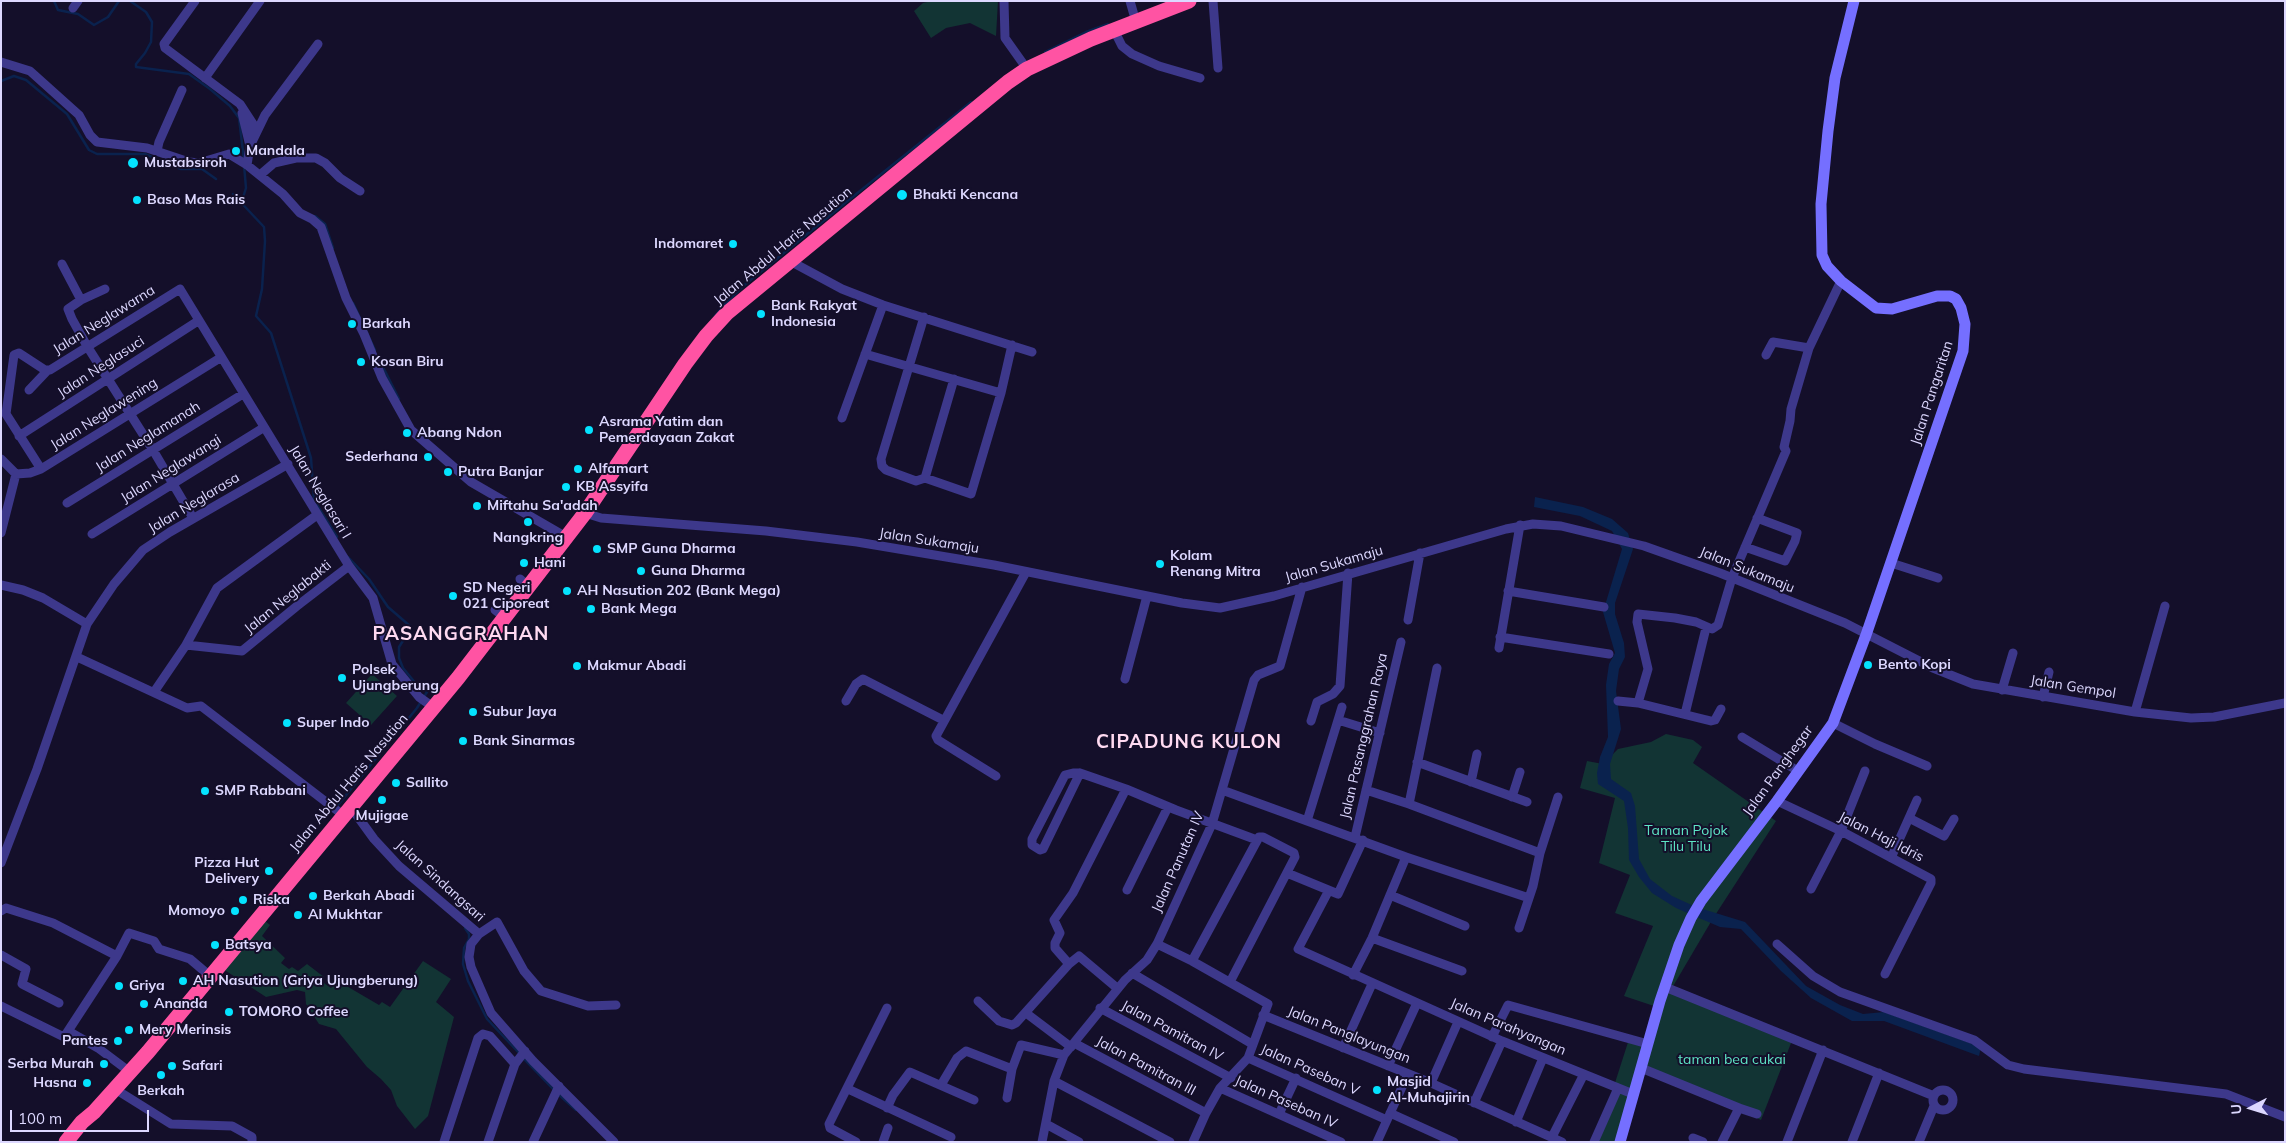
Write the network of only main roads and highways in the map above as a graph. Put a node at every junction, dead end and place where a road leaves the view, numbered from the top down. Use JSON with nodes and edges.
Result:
{"nodes":[{"id":1,"x":1189,"y":1,"type":"edge"},
{"id":2,"x":1163,"y":6,"type":"edge"},
{"id":3,"x":94,"y":1112,"type":"junction"},
{"id":4,"x":66,"y":1142,"type":"edge"},
{"id":5,"x":77,"y":1142,"type":"edge"}],
"edges":[{"from":1,"to":2,"type":"highway","name":"Jalan Abdul Haris Nasution"},
{"from":2,"to":3,"type":"highway","name":"Jalan Abdul Haris Nasution"},
{"from":3,"to":4,"type":"highway","name":"Jalan Abdul Haris Nasution"},
{"from":3,"to":5,"type":"highway","name":"Jalan Abdul Haris Nasution"}]}
